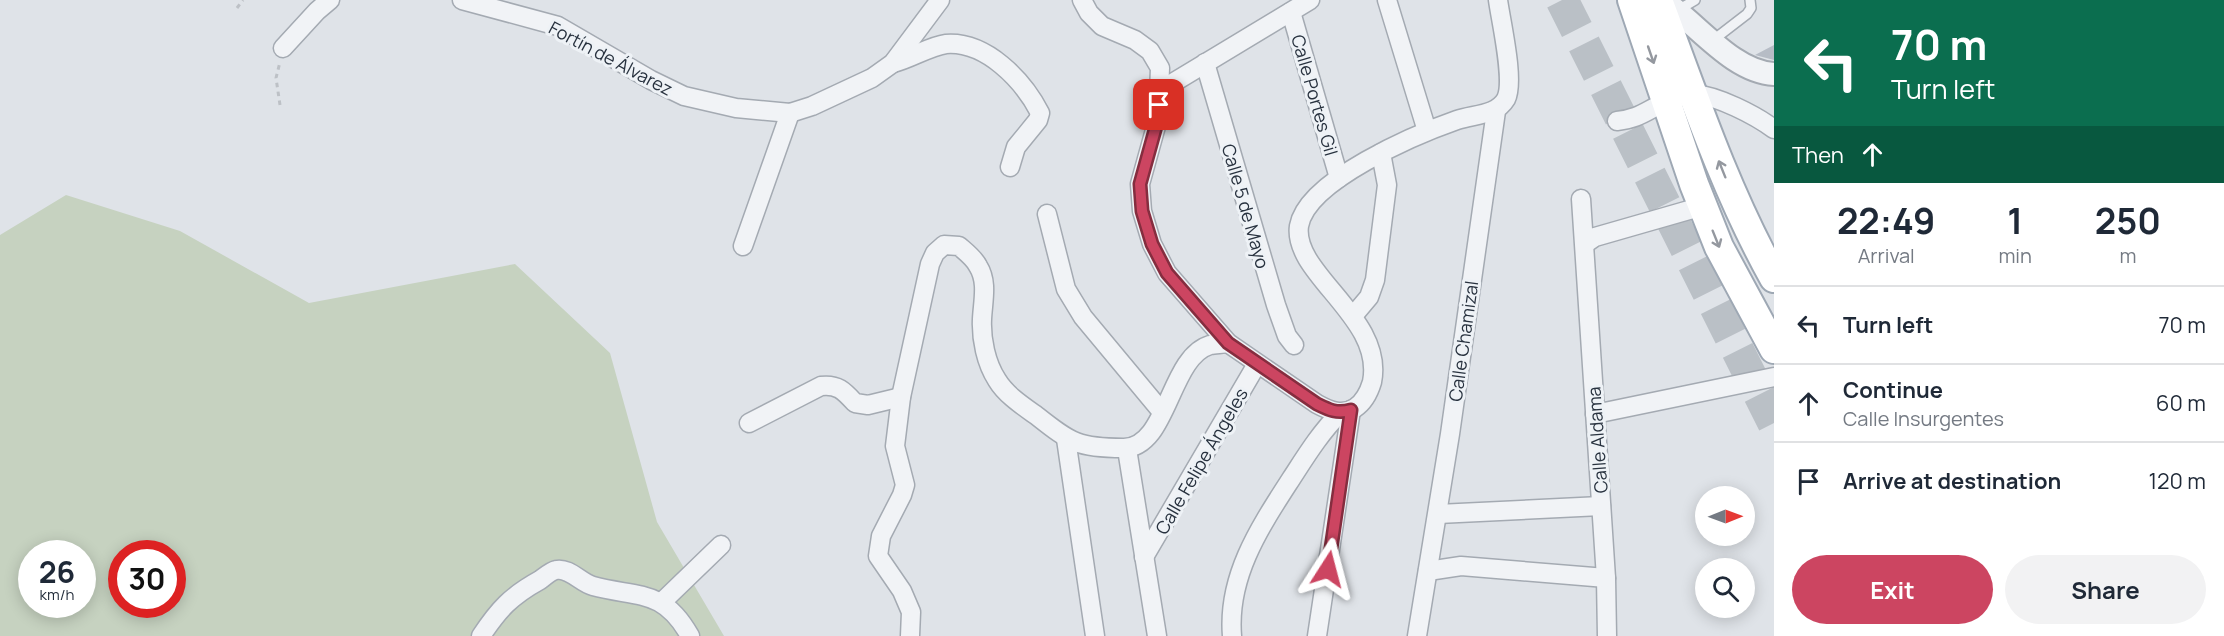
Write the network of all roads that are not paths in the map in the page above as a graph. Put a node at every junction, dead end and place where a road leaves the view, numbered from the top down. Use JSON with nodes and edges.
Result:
{"nodes":[{"id":1,"x":330,"y":0,"type":"edge"},
{"id":2,"x":462,"y":0,"type":"edge"},
{"id":3,"x":940,"y":0,"type":"edge"},
{"id":4,"x":1082,"y":0,"type":"edge"},
{"id":5,"x":1310,"y":0,"type":"edge"},
{"id":6,"x":1387,"y":0,"type":"edge"},
{"id":7,"x":1498,"y":0,"type":"edge"},
{"id":8,"x":1750,"y":0,"type":"edge"},
{"id":9,"x":1658,"y":2,"type":"edge"},
{"id":10,"x":1291,"y":12,"type":"junction"},
{"id":11,"x":1712,"y":41,"type":"junction"},
{"id":12,"x":283,"y":48,"type":"road end"},
{"id":13,"x":893,"y":63,"type":"junction"},
{"id":14,"x":1205,"y":63,"type":"junction"},
{"id":15,"x":1774,"y":74,"type":"edge"},
{"id":16,"x":1161,"y":90,"type":"junction"},
{"id":17,"x":1679,"y":97,"type":"junction"},
{"id":18,"x":1496,"y":111,"type":"junction"},
{"id":19,"x":790,"y":113,"type":"junction"},
{"id":20,"x":1617,"y":121,"type":"dead end"},
{"id":21,"x":1774,"y":129,"type":"edge"},
{"id":22,"x":1427,"y":131,"type":"junction"},
{"id":23,"x":1381,"y":153,"type":"junction"},
{"id":24,"x":1010,"y":167,"type":"dead end"},
{"id":25,"x":1339,"y":178,"type":"junction"},
{"id":26,"x":1581,"y":199,"type":"dead end"},
{"id":27,"x":1703,"y":206,"type":"junction"},
{"id":28,"x":1047,"y":214,"type":"dead end"},
{"id":29,"x":1585,"y":244,"type":"junction"},
{"id":30,"x":743,"y":246,"type":"dead end"},
{"id":31,"x":1774,"y":278,"type":"edge"},
{"id":32,"x":1353,"y":316,"type":"junction"},
{"id":33,"x":1228,"y":343,"type":"junction"},
{"id":34,"x":1293,"y":345,"type":"dead end"},
{"id":35,"x":1774,"y":349,"type":"edge"},
{"id":36,"x":1257,"y":364,"type":"junction"},
{"id":37,"x":1774,"y":377,"type":"edge"},
{"id":38,"x":901,"y":397,"type":"junction"},
{"id":39,"x":1345,"y":411,"type":"junction"},
{"id":40,"x":1162,"y":412,"type":"junction"},
{"id":41,"x":1595,"y":414,"type":"junction"},
{"id":42,"x":748,"y":423,"type":"dead end"},
{"id":43,"x":1066,"y":439,"type":"junction"},
{"id":44,"x":1127,"y":448,"type":"junction"},
{"id":45,"x":1601,"y":506,"type":"junction"},
{"id":46,"x":1437,"y":514,"type":"junction"},
{"id":47,"x":721,"y":545,"type":"dead end"},
{"id":48,"x":1144,"y":557,"type":"junction"},
{"id":49,"x":1428,"y":571,"type":"junction"},
{"id":50,"x":1606,"y":578,"type":"junction"},
{"id":51,"x":662,"y":602,"type":"junction"},
{"id":52,"x":480,"y":636,"type":"edge"},
{"id":53,"x":690,"y":636,"type":"edge"},
{"id":54,"x":910,"y":636,"type":"edge"},
{"id":55,"x":1095,"y":636,"type":"edge"},
{"id":56,"x":1157,"y":636,"type":"edge"},
{"id":57,"x":1232,"y":636,"type":"edge"},
{"id":58,"x":1317,"y":636,"type":"edge"},
{"id":59,"x":1417,"y":636,"type":"edge"},
{"id":60,"x":1607,"y":636,"type":"edge"}],
"edges":[{"from":1,"to":12,"type":"street"},
{"from":2,"to":19,"type":"street","name":"Fortín de Álvarez"},
{"from":3,"to":13,"type":"street"},
{"from":4,"to":16,"type":"street"},
{"from":5,"to":10,"type":"street"},
{"from":6,"to":22,"type":"street"},
{"from":7,"to":18,"type":"street","name":"Calle Chamizal"},
{"from":8,"to":11,"type":"lane"},
{"from":9,"to":11,"type":"street"},
{"from":9,"to":17,"type":"main road"},
{"from":10,"to":14,"type":"street"},
{"from":10,"to":25,"type":"street","name":"Calle Portes Gil"},
{"from":11,"to":15,"type":"street"},
{"from":13,"to":19,"type":"street","name":"Fortín de Álvarez"},
{"from":13,"to":24,"type":"street"},
{"from":14,"to":16,"type":"street"},
{"from":14,"to":34,"type":"street","name":"Calle 5 de Mayo"},
{"from":16,"to":33,"type":"street"},
{"from":17,"to":20,"type":"street"},
{"from":17,"to":21,"type":"street"},
{"from":17,"to":27,"type":"main road"},
{"from":31,"to":17,"type":"main road","one_way":true},
{"from":18,"to":22,"type":"street"},
{"from":18,"to":46,"type":"street","name":"Calle Chamizal"},
{"from":19,"to":30,"type":"street"},
{"from":22,"to":23,"type":"street"},
{"from":23,"to":25,"type":"street"},
{"from":23,"to":32,"type":"street"},
{"from":25,"to":32,"type":"street"},
{"from":26,"to":29,"type":"street","name":"Calle Aldama"},
{"from":27,"to":29,"type":"street"},
{"from":27,"to":35,"type":"main road","one_way":true},
{"from":28,"to":40,"type":"street"},
{"from":29,"to":41,"type":"street","name":"Calle Aldama"},
{"from":32,"to":39,"type":"street"},
{"from":33,"to":36,"type":"street"},
{"from":33,"to":40,"type":"street"},
{"from":36,"to":39,"type":"street"},
{"from":36,"to":48,"type":"street","name":"Calle Felipe Ángeles"},
{"from":37,"to":41,"type":"street"},
{"from":38,"to":42,"type":"street"},
{"from":38,"to":43,"type":"street"},
{"from":38,"to":54,"type":"street"},
{"from":39,"to":57,"type":"street"},
{"from":39,"to":58,"type":"street"},
{"from":40,"to":44,"type":"street"},
{"from":41,"to":45,"type":"street","name":"Calle Aldama"},
{"from":43,"to":44,"type":"street"},
{"from":43,"to":55,"type":"street"},
{"from":44,"to":48,"type":"street"},
{"from":45,"to":46,"type":"street"},
{"from":45,"to":50,"type":"street","name":"Calle Aldama"},
{"from":46,"to":49,"type":"street","name":"Calle Chamizal"},
{"from":47,"to":51,"type":"street"},
{"from":48,"to":56,"type":"street"},
{"from":49,"to":50,"type":"street"},
{"from":49,"to":59,"type":"street","name":"Calle Chamizal"},
{"from":50,"to":60,"type":"street","name":"Calle Aldama"},
{"from":51,"to":52,"type":"street"},
{"from":51,"to":53,"type":"street"}]}
